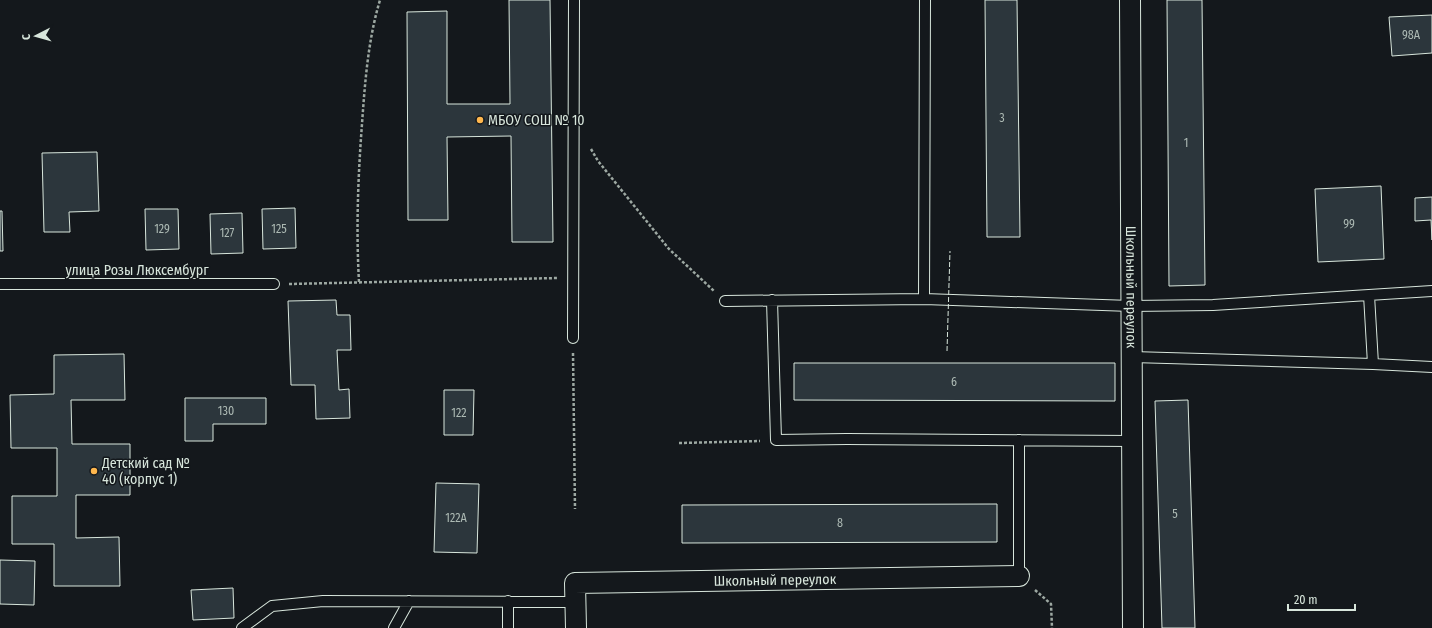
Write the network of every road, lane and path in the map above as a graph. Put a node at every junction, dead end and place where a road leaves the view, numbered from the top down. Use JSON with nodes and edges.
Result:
{"nodes":[{"id":1,"x":380,"y":0,"type":"edge"},
{"id":2,"x":574,"y":0,"type":"edge"},
{"id":3,"x":925,"y":0,"type":"edge"},
{"id":4,"x":1130,"y":0,"type":"edge"},
{"id":5,"x":591,"y":148,"type":"dead end"},
{"id":6,"x":573,"y":278,"type":"junction"},
{"id":7,"x":359,"y":282,"type":"junction"},
{"id":8,"x":0,"y":284,"type":"edge"},
{"id":9,"x":274,"y":284,"type":"joint"},
{"id":10,"x":1432,"y":291,"type":"edge"},
{"id":11,"x":1368,"y":295,"type":"junction"},
{"id":12,"x":924,"y":299,"type":"junction"},
{"id":13,"x":772,"y":300,"type":"junction"},
{"id":14,"x":725,"y":301,"type":"joint"},
{"id":15,"x":1131,"y":306,"type":"junction"},
{"id":16,"x":573,"y":338,"type":"joint"},
{"id":17,"x":1132,"y":357,"type":"junction"},
{"id":18,"x":1373,"y":364,"type":"junction"},
{"id":19,"x":1432,"y":367,"type":"edge"},
{"id":20,"x":776,"y":440,"type":"junction"},
{"id":21,"x":1019,"y":440,"type":"junction"},
{"id":22,"x":1132,"y":441,"type":"junction"},
{"id":23,"x":679,"y":443,"type":"dead end"},
{"id":24,"x":575,"y":509,"type":"dead end"},
{"id":25,"x":1019,"y":576,"type":"joint"},
{"id":26,"x":408,"y":601,"type":"junction"},
{"id":27,"x":508,"y":602,"type":"junction"},
{"id":28,"x":575,"y":602,"type":"junction"},
{"id":29,"x":1052,"y":604,"type":"dead end"},
{"id":30,"x":242,"y":628,"type":"edge"},
{"id":31,"x":394,"y":628,"type":"edge"},
{"id":32,"x":508,"y":628,"type":"edge"},
{"id":33,"x":576,"y":628,"type":"edge"},
{"id":34,"x":1052,"y":628,"type":"edge"},
{"id":35,"x":1133,"y":628,"type":"edge"}],
"edges":[{"from":1,"to":7,"type":"path"},
{"from":2,"to":6,"type":"lane"},
{"from":3,"to":12,"type":"lane"},
{"from":4,"to":15,"type":"street","name":"Школьный переулок"},
{"from":5,"to":14,"type":"path"},
{"from":6,"to":7,"type":"path"},
{"from":6,"to":16,"type":"lane"},
{"from":7,"to":9,"type":"path"},
{"from":8,"to":9,"type":"lane","name":"улица Розы Люксембург"},
{"from":10,"to":11,"type":"lane"},
{"from":11,"to":15,"type":"lane"},
{"from":11,"to":18,"type":"lane"},
{"from":12,"to":13,"type":"lane"},
{"from":12,"to":15,"type":"lane"},
{"from":13,"to":14,"type":"lane"},
{"from":13,"to":20,"type":"lane"},
{"from":15,"to":17,"type":"street","name":"Школьный переулок"},
{"from":16,"to":24,"type":"path"},
{"from":17,"to":18,"type":"lane"},
{"from":17,"to":22,"type":"street","name":"Школьный переулок"},
{"from":18,"to":19,"type":"lane"},
{"from":20,"to":21,"type":"lane"},
{"from":20,"to":23,"type":"path"},
{"from":21,"to":22,"type":"lane"},
{"from":21,"to":25,"type":"lane"},
{"from":22,"to":35,"type":"street","name":"Школьный переулок"},
{"from":25,"to":28,"type":"street","name":"Школьный переулок"},
{"from":26,"to":27,"type":"lane"},
{"from":26,"to":30,"type":"lane"},
{"from":26,"to":31,"type":"lane"},
{"from":27,"to":28,"type":"lane"},
{"from":27,"to":32,"type":"lane"},
{"from":28,"to":33,"type":"street","name":"Школьный переулок"},
{"from":29,"to":34,"type":"path"}]}
